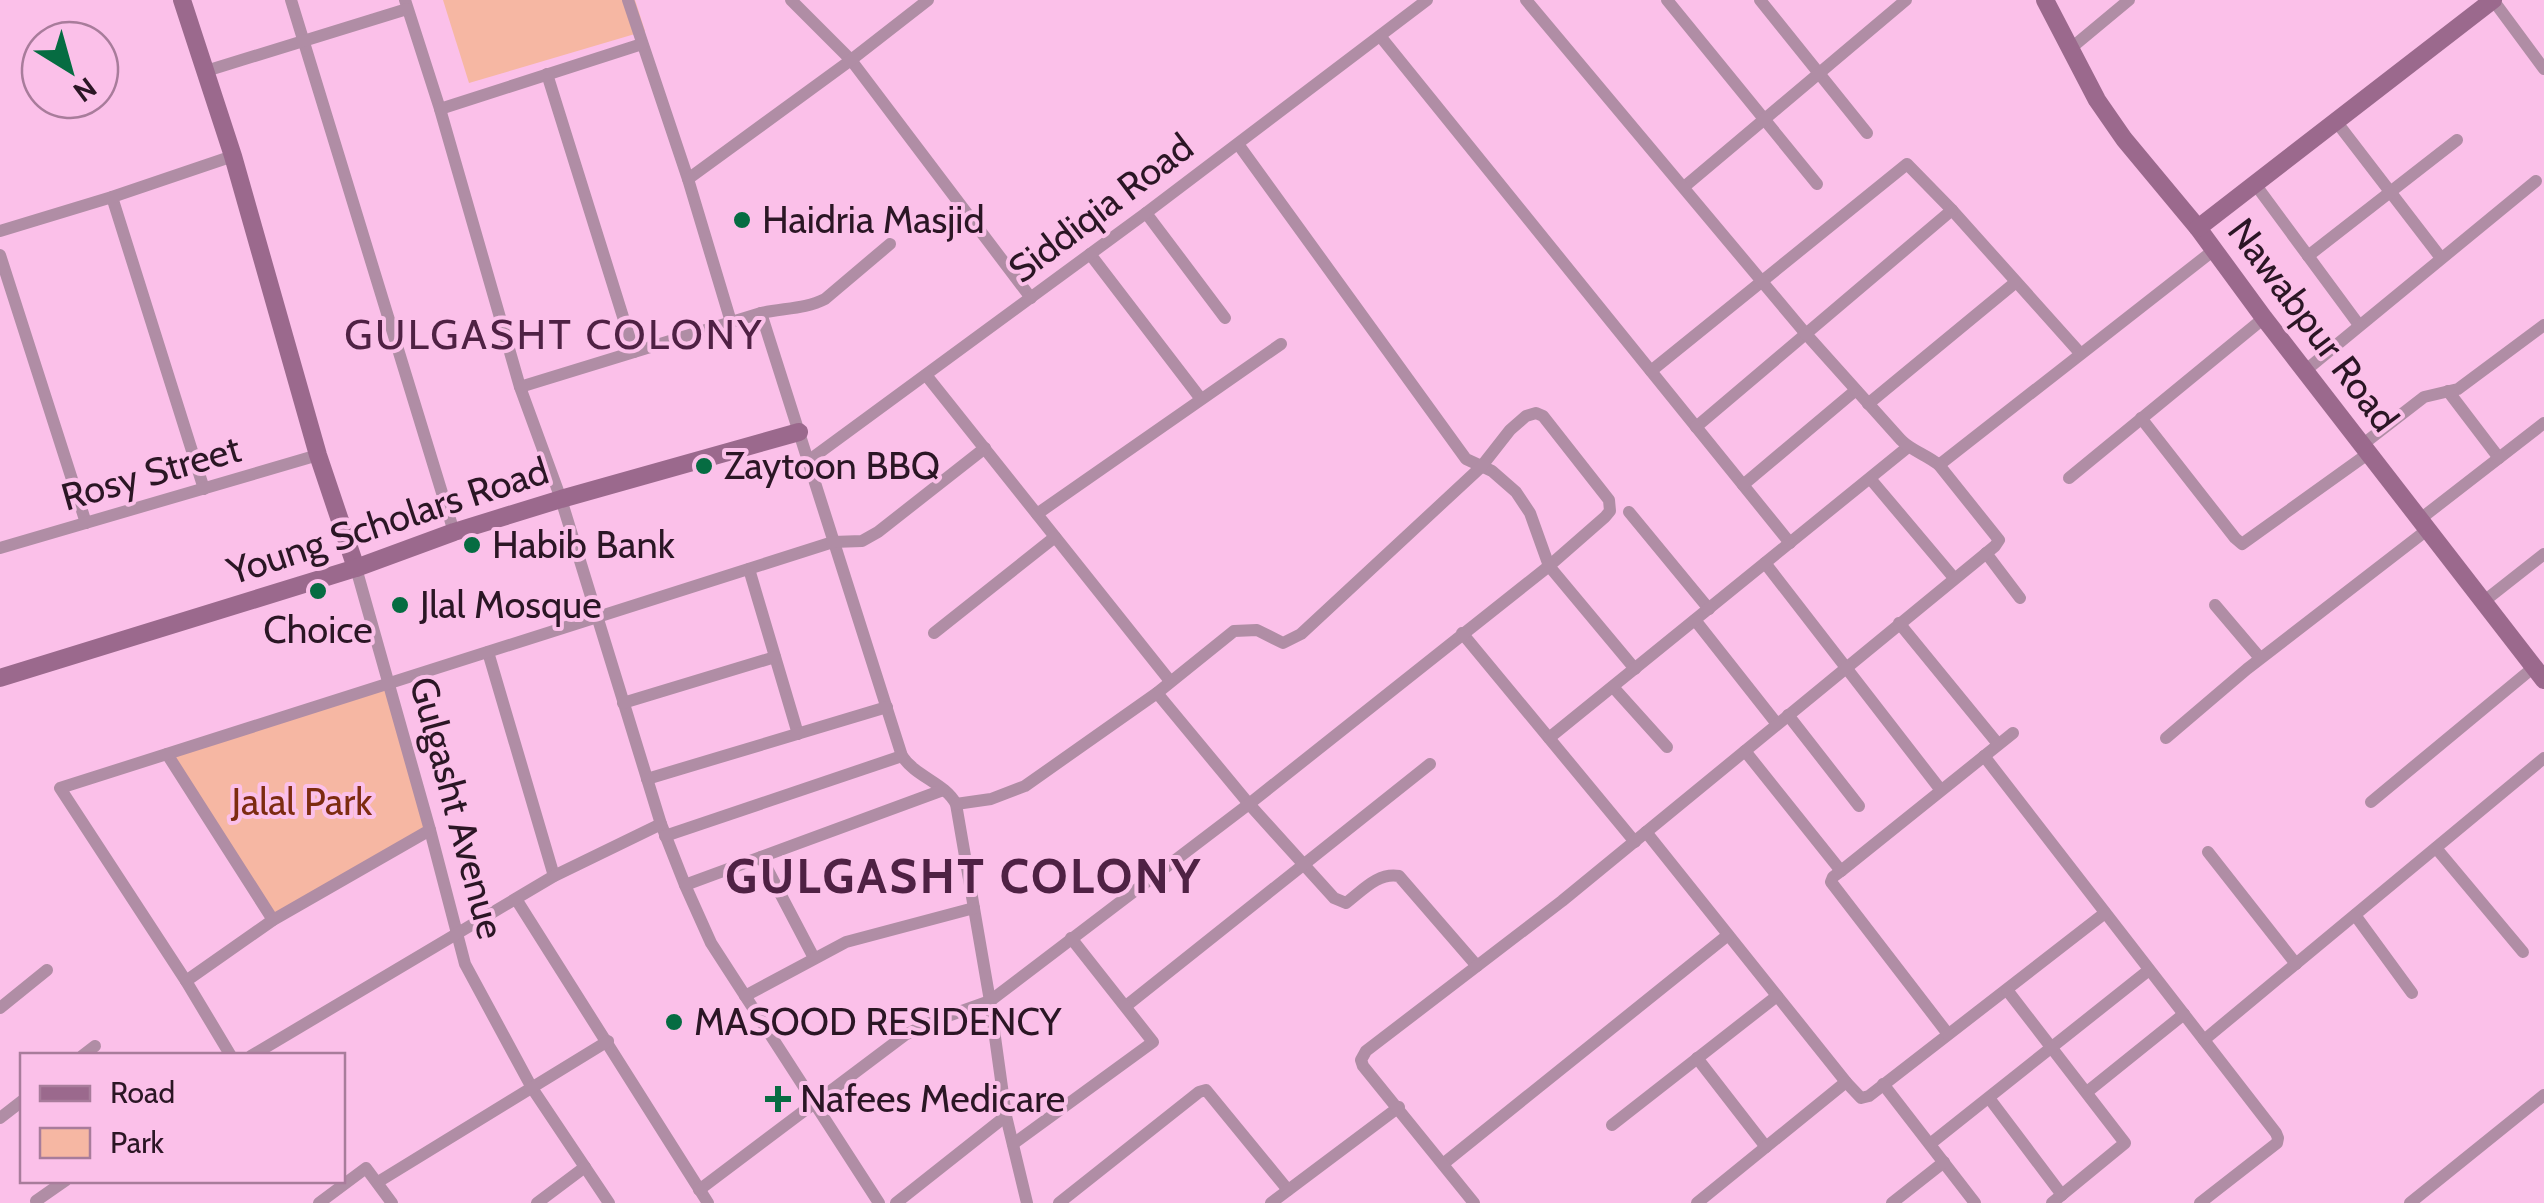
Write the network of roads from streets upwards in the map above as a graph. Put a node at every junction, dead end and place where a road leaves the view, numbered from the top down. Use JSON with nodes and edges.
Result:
{"nodes":[{"id":1,"x":182,"y":0,"type":"edge"},
{"id":2,"x":291,"y":0,"type":"edge"},
{"id":3,"x":628,"y":0,"type":"edge"},
{"id":4,"x":791,"y":0,"type":"edge"},
{"id":5,"x":1426,"y":0,"type":"edge"},
{"id":6,"x":1526,"y":0,"type":"edge"},
{"id":7,"x":1667,"y":0,"type":"edge"},
{"id":8,"x":1760,"y":0,"type":"edge"},
{"id":9,"x":1906,"y":0,"type":"edge"},
{"id":10,"x":2045,"y":0,"type":"edge"},
{"id":11,"x":2129,"y":0,"type":"edge"},
{"id":12,"x":2493,"y":0,"type":"edge"},
{"id":13,"x":925,"y":1,"type":"edge"},
{"id":14,"x":406,"y":4,"type":"edge"},
{"id":15,"x":1380,"y":36,"type":"junction"},
{"id":16,"x":303,"y":41,"type":"junction"},
{"id":17,"x":642,"y":44,"type":"junction"},
{"id":18,"x":2070,"y":49,"type":"junction"},
{"id":19,"x":851,"y":60,"type":"junction"},
{"id":20,"x":2544,"y":68,"type":"edge"},
{"id":21,"x":206,"y":71,"type":"junction"},
{"id":22,"x":546,"y":74,"type":"junction"},
{"id":23,"x":1818,"y":74,"type":"junction"},
{"id":24,"x":440,"y":109,"type":"junction"},
{"id":25,"x":1765,"y":119,"type":"junction"},
{"id":26,"x":2336,"y":120,"type":"junction"},
{"id":27,"x":1866,"y":133,"type":"dead end"},
{"id":28,"x":2456,"y":140,"type":"dead end"},
{"id":29,"x":1238,"y":144,"type":"junction"},
{"id":30,"x":234,"y":156,"type":"junction"},
{"id":31,"x":688,"y":179,"type":"junction"},
{"id":32,"x":2536,"y":181,"type":"dead end"},
{"id":33,"x":1818,"y":184,"type":"dead end"},
{"id":34,"x":2255,"y":184,"type":"junction"},
{"id":35,"x":1684,"y":187,"type":"junction"},
{"id":36,"x":2390,"y":192,"type":"junction"},
{"id":37,"x":112,"y":197,"type":"junction"},
{"id":38,"x":1952,"y":210,"type":"junction"},
{"id":39,"x":1146,"y":213,"type":"junction"},
{"id":40,"x":2198,"y":228,"type":"junction"},
{"id":41,"x":0,"y":230,"type":"edge"},
{"id":42,"x":890,"y":244,"type":"dead end"},
{"id":43,"x":2214,"y":250,"type":"junction"},
{"id":44,"x":1090,"y":254,"type":"junction"},
{"id":45,"x":0,"y":255,"type":"edge"},
{"id":46,"x":2308,"y":256,"type":"junction"},
{"id":47,"x":2442,"y":258,"type":"junction"},
{"id":48,"x":1761,"y":281,"type":"junction"},
{"id":49,"x":2016,"y":282,"type":"junction"},
{"id":50,"x":1030,"y":298,"type":"junction"},
{"id":51,"x":760,"y":313,"type":"junction"},
{"id":52,"x":1224,"y":318,"type":"dead end"},
{"id":53,"x":2264,"y":318,"type":"junction"},
{"id":54,"x":731,"y":322,"type":"junction"},
{"id":55,"x":2359,"y":325,"type":"junction"},
{"id":56,"x":2544,"y":325,"type":"edge"},
{"id":57,"x":1806,"y":334,"type":"junction"},
{"id":58,"x":1280,"y":344,"type":"dead end"},
{"id":59,"x":634,"y":352,"type":"junction"},
{"id":60,"x":2080,"y":354,"type":"junction"},
{"id":61,"x":2306,"y":370,"type":"junction"},
{"id":62,"x":1651,"y":371,"type":"junction"},
{"id":63,"x":926,"y":374,"type":"junction"},
{"id":64,"x":520,"y":387,"type":"junction"},
{"id":65,"x":1856,"y":390,"type":"junction"},
{"id":66,"x":2448,"y":392,"type":"junction"},
{"id":67,"x":1202,"y":399,"type":"junction"},
{"id":68,"x":1868,"y":404,"type":"junction"},
{"id":69,"x":2141,"y":418,"type":"junction"},
{"id":70,"x":2544,"y":423,"type":"edge"},
{"id":71,"x":1696,"y":427,"type":"junction"},
{"id":72,"x":798,"y":432,"type":"junction"},
{"id":73,"x":1908,"y":447,"type":"junction"},
{"id":74,"x":985,"y":448,"type":"junction"},
{"id":75,"x":2365,"y":449,"type":"junction"},
{"id":76,"x":318,"y":455,"type":"junction"},
{"id":77,"x":2499,"y":458,"type":"junction"},
{"id":78,"x":808,"y":461,"type":"junction"},
{"id":79,"x":1939,"y":465,"type":"junction"},
{"id":80,"x":1481,"y":468,"type":"junction"},
{"id":81,"x":2069,"y":478,"type":"dead end"},
{"id":82,"x":1874,"y":482,"type":"dead end"},
{"id":83,"x":1743,"y":485,"type":"junction"},
{"id":84,"x":204,"y":488,"type":"junction"},
{"id":85,"x":561,"y":499,"type":"junction"},
{"id":86,"x":1629,"y":512,"type":"dead end"},
{"id":87,"x":1037,"y":514,"type":"junction"},
{"id":88,"x":86,"y":523,"type":"junction"},
{"id":89,"x":2423,"y":525,"type":"junction"},
{"id":90,"x":454,"y":532,"type":"junction"},
{"id":91,"x":1056,"y":537,"type":"junction"},
{"id":92,"x":833,"y":542,"type":"junction"},
{"id":93,"x":1790,"y":543,"type":"junction"},
{"id":94,"x":0,"y":548,"type":"edge"},
{"id":95,"x":1986,"y":553,"type":"junction"},
{"id":96,"x":2544,"y":554,"type":"edge"},
{"id":97,"x":1765,"y":563,"type":"junction"},
{"id":98,"x":1549,"y":566,"type":"junction"},
{"id":99,"x":356,"y":568,"type":"junction"},
{"id":100,"x":749,"y":569,"type":"junction"},
{"id":101,"x":1954,"y":578,"type":"junction"},
{"id":102,"x":2020,"y":598,"type":"dead end"},
{"id":103,"x":2483,"y":602,"type":"junction"},
{"id":104,"x":2215,"y":605,"type":"dead end"},
{"id":105,"x":1709,"y":609,"type":"junction"},
{"id":106,"x":596,"y":618,"type":"junction"},
{"id":107,"x":1695,"y":620,"type":"junction"},
{"id":108,"x":1899,"y":623,"type":"junction"},
{"id":109,"x":934,"y":633,"type":"dead end"},
{"id":110,"x":1462,"y":633,"type":"junction"},
{"id":111,"x":488,"y":652,"type":"junction"},
{"id":112,"x":775,"y":657,"type":"junction"},
{"id":113,"x":2260,"y":658,"type":"junction"},
{"id":114,"x":1846,"y":667,"type":"junction"},
{"id":115,"x":1634,"y":669,"type":"junction"},
{"id":116,"x":2539,"y":674,"type":"edge"},
{"id":117,"x":0,"y":678,"type":"edge"},
{"id":118,"x":1170,"y":682,"type":"junction"},
{"id":119,"x":389,"y":683,"type":"junction"},
{"id":120,"x":1612,"y":686,"type":"junction"},
{"id":121,"x":1156,"y":692,"type":"junction"},
{"id":122,"x":623,"y":703,"type":"junction"},
{"id":123,"x":886,"y":707,"type":"junction"},
{"id":124,"x":1782,"y":720,"type":"junction"},
{"id":125,"x":2013,"y":733,"type":"dead end"},
{"id":126,"x":798,"y":734,"type":"junction"},
{"id":127,"x":1549,"y":738,"type":"junction"},
{"id":128,"x":2166,"y":738,"type":"dead end"},
{"id":129,"x":1998,"y":744,"type":"junction"},
{"id":130,"x":1667,"y":747,"type":"dead end"},
{"id":131,"x":1744,"y":751,"type":"junction"},
{"id":132,"x":167,"y":754,"type":"junction"},
{"id":133,"x":902,"y":756,"type":"junction"},
{"id":134,"x":1984,"y":756,"type":"junction"},
{"id":135,"x":2544,"y":758,"type":"edge"},
{"id":136,"x":1430,"y":764,"type":"dead end"},
{"id":137,"x":647,"y":779,"type":"junction"},
{"id":138,"x":1940,"y":789,"type":"junction"},
{"id":139,"x":943,"y":790,"type":"junction"},
{"id":140,"x":2371,"y":802,"type":"dead end"},
{"id":141,"x":956,"y":804,"type":"junction"},
{"id":142,"x":1249,"y":804,"type":"junction"},
{"id":143,"x":1858,"y":806,"type":"dead end"},
{"id":144,"x":430,"y":830,"type":"junction"},
{"id":145,"x":663,"y":830,"type":"junction"},
{"id":146,"x":1646,"y":832,"type":"junction"},
{"id":147,"x":1634,"y":842,"type":"junction"},
{"id":148,"x":2436,"y":848,"type":"junction"},
{"id":149,"x":2208,"y":852,"type":"dead end"},
{"id":150,"x":761,"y":857,"type":"junction"},
{"id":151,"x":1304,"y":864,"type":"junction"},
{"id":152,"x":1840,"y":870,"type":"junction"},
{"id":153,"x":554,"y":876,"type":"junction"},
{"id":154,"x":684,"y":885,"type":"junction"},
{"id":155,"x":516,"y":899,"type":"junction"},
{"id":156,"x":974,"y":908,"type":"junction"},
{"id":157,"x":2105,"y":913,"type":"junction"},
{"id":158,"x":2355,"y":915,"type":"junction"},
{"id":159,"x":273,"y":920,"type":"junction"},
{"id":160,"x":457,"y":933,"type":"junction"},
{"id":161,"x":1728,"y":935,"type":"junction"},
{"id":162,"x":1072,"y":938,"type":"junction"},
{"id":163,"x":2523,"y":952,"type":"dead end"},
{"id":164,"x":814,"y":958,"type":"junction"},
{"id":165,"x":2296,"y":964,"type":"junction"},
{"id":166,"x":1477,"y":966,"type":"junction"},
{"id":167,"x":46,"y":970,"type":"dead end"},
{"id":168,"x":2149,"y":970,"type":"junction"},
{"id":169,"x":186,"y":981,"type":"junction"},
{"id":170,"x":2007,"y":990,"type":"junction"},
{"id":171,"x":2412,"y":993,"type":"dead end"},
{"id":172,"x":745,"y":996,"type":"junction"},
{"id":173,"x":1777,"y":996,"type":"junction"},
{"id":174,"x":990,"y":1002,"type":"junction"},
{"id":175,"x":1126,"y":1006,"type":"junction"},
{"id":176,"x":0,"y":1008,"type":"edge"},
{"id":177,"x":2184,"y":1014,"type":"junction"},
{"id":178,"x":1948,"y":1034,"type":"junction"},
{"id":179,"x":2204,"y":1040,"type":"junction"},
{"id":180,"x":608,"y":1042,"type":"junction"},
{"id":181,"x":95,"y":1046,"type":"dead end"},
{"id":182,"x":2052,"y":1047,"type":"junction"},
{"id":183,"x":86,"y":1053,"type":"edge"},
{"id":184,"x":229,"y":1053,"type":"edge"},
{"id":185,"x":256,"y":1053,"type":"edge"},
{"id":186,"x":1697,"y":1058,"type":"junction"},
{"id":187,"x":1846,"y":1082,"type":"junction"},
{"id":188,"x":1883,"y":1084,"type":"junction"},
{"id":189,"x":532,"y":1088,"type":"junction"},
{"id":190,"x":2087,"y":1092,"type":"junction"},
{"id":191,"x":2544,"y":1095,"type":"edge"},
{"id":192,"x":1989,"y":1098,"type":"junction"},
{"id":193,"x":20,"y":1103,"type":"edge"},
{"id":194,"x":815,"y":1103,"type":"junction"},
{"id":195,"x":1398,"y":1107,"type":"junction"},
{"id":196,"x":1006,"y":1116,"type":"junction"},
{"id":197,"x":0,"y":1118,"type":"edge"},
{"id":198,"x":1612,"y":1125,"type":"dead end"},
{"id":199,"x":1013,"y":1144,"type":"junction"},
{"id":200,"x":1930,"y":1144,"type":"junction"},
{"id":201,"x":1766,"y":1147,"type":"junction"},
{"id":202,"x":1944,"y":1162,"type":"junction"},
{"id":203,"x":1443,"y":1164,"type":"junction"},
{"id":204,"x":585,"y":1166,"type":"junction"},
{"id":205,"x":378,"y":1182,"type":"junction"},
{"id":206,"x":62,"y":1183,"type":"edge"},
{"id":207,"x":699,"y":1190,"type":"junction"},
{"id":208,"x":1288,"y":1190,"type":"junction"},
{"id":209,"x":2057,"y":1199,"type":"edge"},
{"id":210,"x":2209,"y":1200,"type":"edge"},
{"id":211,"x":36,"y":1202,"type":"edge"},
{"id":212,"x":319,"y":1203,"type":"edge"},
{"id":213,"x":392,"y":1203,"type":"edge"},
{"id":214,"x":537,"y":1203,"type":"edge"},
{"id":215,"x":609,"y":1203,"type":"edge"},
{"id":216,"x":708,"y":1203,"type":"edge"},
{"id":217,"x":880,"y":1203,"type":"edge"},
{"id":218,"x":896,"y":1203,"type":"edge"},
{"id":219,"x":1027,"y":1203,"type":"edge"},
{"id":220,"x":1059,"y":1203,"type":"edge"},
{"id":221,"x":1271,"y":1203,"type":"edge"},
{"id":222,"x":1474,"y":1203,"type":"edge"},
{"id":223,"x":1697,"y":1203,"type":"edge"},
{"id":224,"x":1892,"y":1203,"type":"edge"},
{"id":225,"x":1975,"y":1203,"type":"edge"},
{"id":226,"x":2410,"y":1203,"type":"edge"}],
"edges":[{"from":1,"to":21,"type":"street","name":"Gulgasht Avenue"},
{"from":2,"to":16,"type":"street"},
{"from":3,"to":17,"type":"street"},
{"from":4,"to":19,"type":"street"},
{"from":5,"to":15,"type":"street","name":"Siddiqia Road"},
{"from":6,"to":35,"type":"street"},
{"from":7,"to":25,"type":"street"},
{"from":8,"to":23,"type":"street"},
{"from":9,"to":23,"type":"street"},
{"from":10,"to":18,"type":"street","name":"Nawabpur Road"},
{"from":11,"to":18,"type":"street"},
{"from":12,"to":20,"type":"street"},
{"from":12,"to":26,"type":"street"},
{"from":13,"to":19,"type":"street"},
{"from":14,"to":16,"type":"street"},
{"from":14,"to":24,"type":"street"},
{"from":15,"to":29,"type":"street","name":"Siddiqia Road"},
{"from":15,"to":62,"type":"street"},
{"from":16,"to":21,"type":"street"},
{"from":16,"to":90,"type":"street"},
{"from":17,"to":22,"type":"street"},
{"from":17,"to":31,"type":"street"},
{"from":18,"to":40,"type":"street","name":"Nawabpur Road"},
{"from":19,"to":31,"type":"street"},
{"from":19,"to":50,"type":"street"},
{"from":21,"to":30,"type":"street","name":"Gulgasht Avenue"},
{"from":22,"to":24,"type":"street"},
{"from":22,"to":59,"type":"street"},
{"from":23,"to":25,"type":"street"},
{"from":23,"to":27,"type":"street"},
{"from":24,"to":64,"type":"street"},
{"from":25,"to":33,"type":"street"},
{"from":25,"to":35,"type":"street"},
{"from":26,"to":34,"type":"street"},
{"from":26,"to":36,"type":"street"},
{"from":28,"to":36,"type":"street"},
{"from":29,"to":39,"type":"street","name":"Siddiqia Road"},
{"from":29,"to":80,"type":"street"},
{"from":30,"to":37,"type":"street"},
{"from":30,"to":76,"type":"street","name":"Gulgasht Avenue"},
{"from":31,"to":54,"type":"street"},
{"from":32,"to":47,"type":"street"},
{"from":34,"to":40,"type":"street"},
{"from":34,"to":46,"type":"street"},
{"from":35,"to":48,"type":"street"},
{"from":36,"to":46,"type":"street"},
{"from":36,"to":47,"type":"street"},
{"from":37,"to":41,"type":"street"},
{"from":37,"to":84,"type":"street"},
{"from":38,"to":48,"type":"street"},
{"from":38,"to":49,"type":"street"},
{"from":38,"to":57,"type":"street"},
{"from":39,"to":44,"type":"street","name":"Siddiqia Road"},
{"from":39,"to":52,"type":"street"},
{"from":40,"to":43,"type":"street","name":"Nawabpur Road"},
{"from":42,"to":51,"type":"street"},
{"from":43,"to":53,"type":"street","name":"Nawabpur Road"},
{"from":43,"to":60,"type":"street"},
{"from":44,"to":50,"type":"street","name":"Siddiqia Road"},
{"from":44,"to":67,"type":"street"},
{"from":45,"to":88,"type":"street"},
{"from":46,"to":55,"type":"street"},
{"from":47,"to":55,"type":"street"},
{"from":48,"to":57,"type":"street"},
{"from":48,"to":62,"type":"street"},
{"from":49,"to":60,"type":"street"},
{"from":49,"to":68,"type":"street"},
{"from":50,"to":63,"type":"street","name":"Siddiqia Road"},
{"from":51,"to":54,"type":"street"},
{"from":51,"to":72,"type":"street"},
{"from":53,"to":61,"type":"street","name":"Nawabpur Road"},
{"from":53,"to":69,"type":"street"},
{"from":54,"to":59,"type":"street"},
{"from":55,"to":61,"type":"street"},
{"from":56,"to":66,"type":"street"},
{"from":57,"to":65,"type":"street"},
{"from":57,"to":71,"type":"street"},
{"from":58,"to":67,"type":"street"},
{"from":59,"to":64,"type":"street"},
{"from":60,"to":79,"type":"street"},
{"from":61,"to":75,"type":"street","name":"Nawabpur Road"},
{"from":62,"to":71,"type":"street"},
{"from":63,"to":74,"type":"street"},
{"from":63,"to":78,"type":"street","name":"Siddiqia Road"},
{"from":64,"to":85,"type":"street"},
{"from":65,"to":68,"type":"street"},
{"from":65,"to":83,"type":"street"},
{"from":66,"to":75,"type":"street"},
{"from":66,"to":77,"type":"street"},
{"from":67,"to":87,"type":"street"},
{"from":68,"to":73,"type":"street"},
{"from":69,"to":75,"type":"street"},
{"from":69,"to":81,"type":"street"},
{"from":70,"to":77,"type":"street"},
{"from":71,"to":83,"type":"street"},
{"from":72,"to":78,"type":"street"},
{"from":72,"to":85,"type":"street","name":"Young Scholars Road"},
{"from":73,"to":79,"type":"street"},
{"from":73,"to":93,"type":"street"},
{"from":74,"to":87,"type":"street"},
{"from":74,"to":92,"type":"street"},
{"from":75,"to":89,"type":"street","name":"Nawabpur Road"},
{"from":76,"to":84,"type":"street","name":"Rosy Street"},
{"from":76,"to":99,"type":"street","name":"Gulgasht Avenue"},
{"from":77,"to":89,"type":"street"},
{"from":78,"to":92,"type":"street"},
{"from":79,"to":95,"type":"street"},
{"from":80,"to":98,"type":"street"},
{"from":80,"to":98,"type":"street"},
{"from":80,"to":118,"type":"street"},
{"from":82,"to":101,"type":"street"},
{"from":83,"to":93,"type":"street"},
{"from":84,"to":88,"type":"street","name":"Rosy Street"},
{"from":85,"to":90,"type":"street","name":"Young Scholars Road"},
{"from":85,"to":106,"type":"street"},
{"from":86,"to":105,"type":"street"},
{"from":87,"to":91,"type":"street"},
{"from":88,"to":94,"type":"street","name":"Rosy Street"},
{"from":89,"to":103,"type":"street","name":"Nawabpur Road"},
{"from":89,"to":113,"type":"street"},
{"from":90,"to":99,"type":"street","name":"Young Scholars Road"},
{"from":91,"to":109,"type":"street"},
{"from":91,"to":118,"type":"street"},
{"from":92,"to":100,"type":"street"},
{"from":92,"to":123,"type":"street"},
{"from":93,"to":97,"type":"street"},
{"from":95,"to":101,"type":"street"},
{"from":95,"to":102,"type":"street"},
{"from":96,"to":103,"type":"street"},
{"from":97,"to":105,"type":"street"},
{"from":97,"to":114,"type":"street"},
{"from":98,"to":110,"type":"street"},
{"from":98,"to":115,"type":"street"},
{"from":99,"to":117,"type":"street","name":"Young Scholars Road"},
{"from":99,"to":119,"type":"street","name":"Gulgasht Avenue"},
{"from":100,"to":106,"type":"street"},
{"from":100,"to":112,"type":"street"},
{"from":101,"to":108,"type":"street"},
{"from":103,"to":116,"type":"street","name":"Nawabpur Road"},
{"from":104,"to":113,"type":"street"},
{"from":105,"to":107,"type":"street"},
{"from":106,"to":111,"type":"street"},
{"from":106,"to":122,"type":"street"},
{"from":107,"to":115,"type":"street"},
{"from":107,"to":124,"type":"street"},
{"from":108,"to":114,"type":"street"},
{"from":108,"to":129,"type":"street"},
{"from":110,"to":127,"type":"street"},
{"from":110,"to":142,"type":"street"},
{"from":111,"to":119,"type":"street"},
{"from":111,"to":153,"type":"street"},
{"from":112,"to":122,"type":"street"},
{"from":112,"to":126,"type":"street"},
{"from":113,"to":128,"type":"street"},
{"from":114,"to":124,"type":"street"},
{"from":114,"to":138,"type":"street"},
{"from":115,"to":120,"type":"street"},
{"from":116,"to":140,"type":"street"},
{"from":118,"to":121,"type":"street"},
{"from":119,"to":132,"type":"street"},
{"from":119,"to":144,"type":"street","name":"Gulgasht Avenue"},
{"from":120,"to":127,"type":"street"},
{"from":120,"to":130,"type":"street"},
{"from":121,"to":141,"type":"street"},
{"from":121,"to":142,"type":"street"},
{"from":122,"to":137,"type":"street"},
{"from":123,"to":126,"type":"street"},
{"from":123,"to":133,"type":"street"},
{"from":124,"to":131,"type":"street"},
{"from":124,"to":143,"type":"street"},
{"from":125,"to":129,"type":"street"},
{"from":126,"to":137,"type":"street"},
{"from":127,"to":147,"type":"street"},
{"from":129,"to":134,"type":"street"},
{"from":131,"to":146,"type":"street"},
{"from":131,"to":152,"type":"street"},
{"from":132,"to":159,"type":"street"},
{"from":132,"to":169,"type":"street"},
{"from":133,"to":139,"type":"street"},
{"from":133,"to":145,"type":"street"},
{"from":134,"to":138,"type":"street"},
{"from":134,"to":157,"type":"street"},
{"from":135,"to":148,"type":"street"},
{"from":136,"to":151,"type":"street"},
{"from":137,"to":145,"type":"street"},
{"from":138,"to":152,"type":"street"},
{"from":139,"to":141,"type":"street"},
{"from":139,"to":150,"type":"street"},
{"from":141,"to":156,"type":"street"},
{"from":142,"to":151,"type":"street"},
{"from":142,"to":162,"type":"street"},
{"from":144,"to":159,"type":"street"},
{"from":144,"to":160,"type":"street","name":"Gulgasht Avenue"},
{"from":145,"to":153,"type":"street"},
{"from":145,"to":154,"type":"street"},
{"from":146,"to":147,"type":"street"},
{"from":146,"to":161,"type":"street"},
{"from":147,"to":166,"type":"street"},
{"from":148,"to":158,"type":"street"},
{"from":148,"to":163,"type":"street"},
{"from":149,"to":165,"type":"street"},
{"from":150,"to":154,"type":"street"},
{"from":150,"to":164,"type":"street"},
{"from":151,"to":166,"type":"street"},
{"from":151,"to":175,"type":"street"},
{"from":152,"to":178,"type":"street"},
{"from":153,"to":155,"type":"street"},
{"from":154,"to":172,"type":"street"},
{"from":155,"to":160,"type":"street"},
{"from":155,"to":180,"type":"street"},
{"from":156,"to":164,"type":"street"},
{"from":156,"to":174,"type":"street"},
{"from":157,"to":168,"type":"street"},
{"from":157,"to":170,"type":"street"},
{"from":158,"to":165,"type":"street"},
{"from":158,"to":171,"type":"street"},
{"from":159,"to":169,"type":"street"},
{"from":160,"to":185,"type":"street"},
{"from":160,"to":189,"type":"street","name":"Gulgasht Avenue"},
{"from":161,"to":173,"type":"street"},
{"from":161,"to":203,"type":"street"},
{"from":162,"to":174,"type":"street"},
{"from":162,"to":175,"type":"street"},
{"from":164,"to":172,"type":"street"},
{"from":165,"to":179,"type":"street"},
{"from":166,"to":195,"type":"street"},
{"from":167,"to":176,"type":"street"},
{"from":168,"to":177,"type":"street"},
{"from":168,"to":182,"type":"street"},
{"from":169,"to":184,"type":"street"},
{"from":170,"to":178,"type":"street"},
{"from":170,"to":182,"type":"street"},
{"from":172,"to":194,"type":"street"},
{"from":173,"to":186,"type":"street"},
{"from":173,"to":187,"type":"street"},
{"from":174,"to":194,"type":"street"},
{"from":174,"to":196,"type":"street"},
{"from":175,"to":199,"type":"street"},
{"from":177,"to":179,"type":"street"},
{"from":177,"to":190,"type":"street"},
{"from":178,"to":188,"type":"street"},
{"from":179,"to":210,"type":"street"},
{"from":180,"to":189,"type":"street"},
{"from":180,"to":207,"type":"street"},
{"from":181,"to":183,"type":"street"},
{"from":182,"to":190,"type":"street"},
{"from":182,"to":192,"type":"street"},
{"from":186,"to":198,"type":"street"},
{"from":186,"to":201,"type":"street"},
{"from":187,"to":188,"type":"street"},
{"from":187,"to":201,"type":"street"},
{"from":188,"to":200,"type":"street"},
{"from":189,"to":204,"type":"street","name":"Gulgasht Avenue"},
{"from":189,"to":205,"type":"street"},
{"from":190,"to":209,"type":"street"},
{"from":191,"to":226,"type":"street"},
{"from":192,"to":200,"type":"street"},
{"from":192,"to":209,"type":"street"},
{"from":193,"to":197,"type":"street"},
{"from":194,"to":207,"type":"street"},
{"from":194,"to":217,"type":"street"},
{"from":195,"to":203,"type":"street"},
{"from":195,"to":208,"type":"street"},
{"from":196,"to":199,"type":"street"},
{"from":196,"to":218,"type":"street"},
{"from":199,"to":219,"type":"street"},
{"from":200,"to":202,"type":"street"},
{"from":201,"to":223,"type":"street"},
{"from":202,"to":224,"type":"street"},
{"from":202,"to":225,"type":"street"},
{"from":203,"to":222,"type":"street"},
{"from":204,"to":214,"type":"street"},
{"from":204,"to":215,"type":"street","name":"Gulgasht Avenue"},
{"from":205,"to":212,"type":"street"},
{"from":205,"to":213,"type":"street"},
{"from":206,"to":211,"type":"street"},
{"from":207,"to":216,"type":"street"},
{"from":208,"to":220,"type":"street"},
{"from":208,"to":221,"type":"street"}]}
